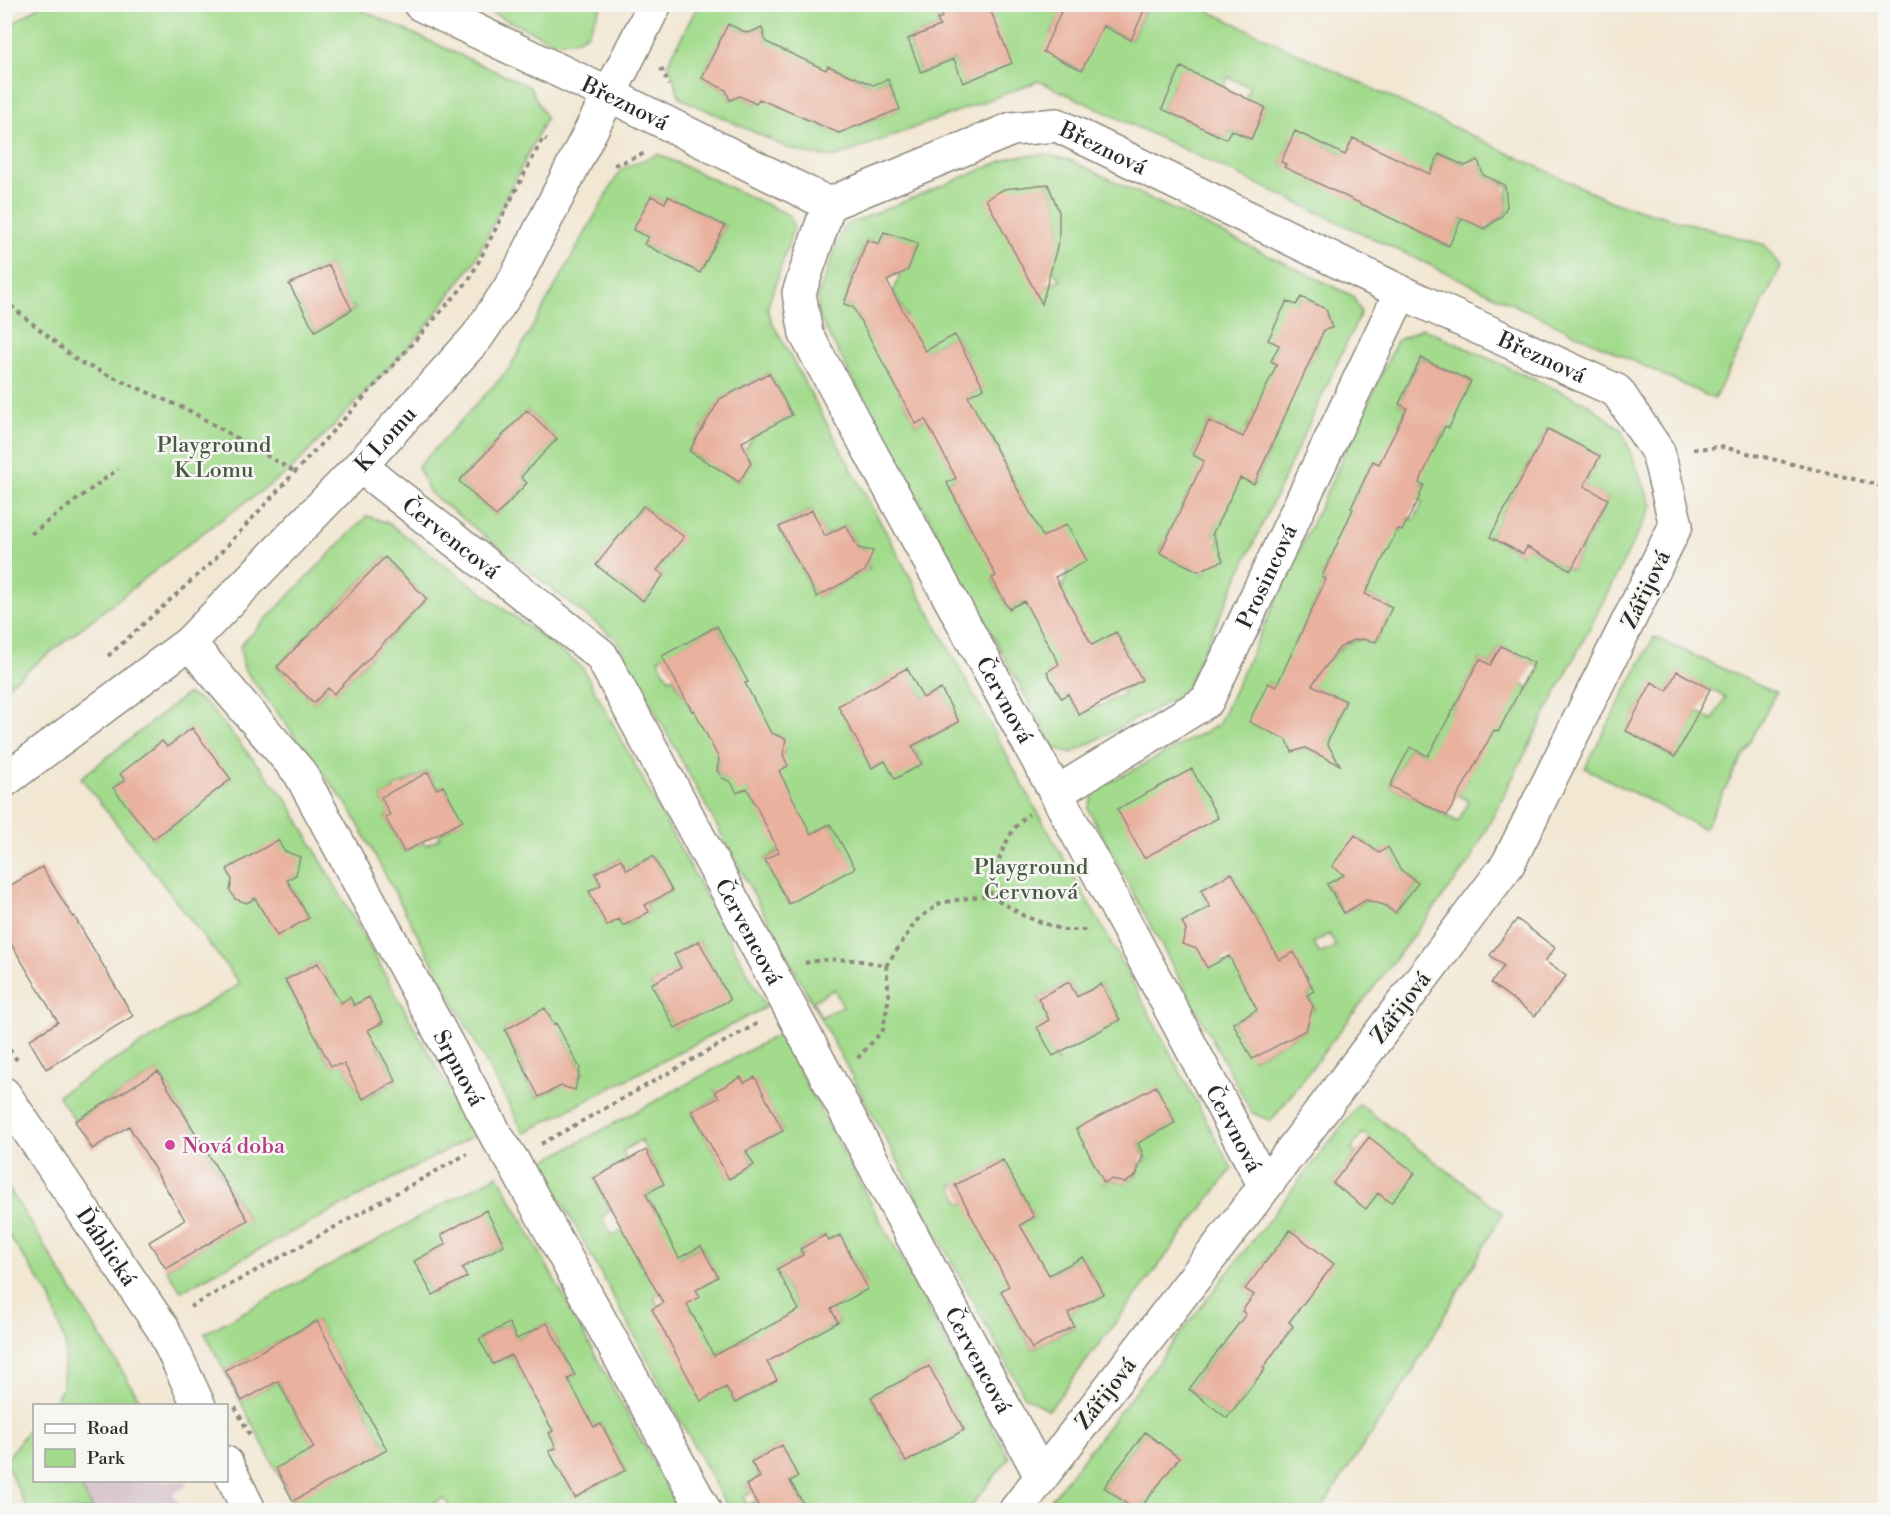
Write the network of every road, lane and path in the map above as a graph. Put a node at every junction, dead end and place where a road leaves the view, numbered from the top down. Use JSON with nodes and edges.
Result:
{"nodes":[{"id":1,"x":420,"y":4,"type":"edge"},
{"id":2,"x":655,"y":4,"type":"edge"},
{"id":3,"x":631,"y":51,"type":"junction"},
{"id":4,"x":608,"y":94,"type":"junction"},
{"id":5,"x":671,"y":126,"type":"junction"},
{"id":6,"x":578,"y":154,"type":"junction"},
{"id":7,"x":830,"y":204,"type":"junction"},
{"id":8,"x":1401,"y":292,"type":"junction"},
{"id":9,"x":4,"y":300,"type":"edge"},
{"id":10,"x":1658,"y":452,"type":"junction"},
{"id":11,"x":360,"y":466,"type":"junction"},
{"id":12,"x":118,"y":469,"type":"dead end"},
{"id":13,"x":295,"y":472,"type":"junction"},
{"id":14,"x":1886,"y":487,"type":"edge"},
{"id":15,"x":31,"y":534,"type":"dead end"},
{"id":16,"x":189,"y":643,"type":"junction"},
{"id":17,"x":107,"y":658,"type":"dead end"},
{"id":18,"x":4,"y":782,"type":"edge"},
{"id":19,"x":1056,"y":793,"type":"junction"},
{"id":20,"x":990,"y":896,"type":"junction"},
{"id":21,"x":1122,"y":918,"type":"junction"},
{"id":22,"x":886,"y":966,"type":"junction"},
{"id":23,"x":774,"y":977,"type":"junction"},
{"id":24,"x":789,"y":1006,"type":"junction"},
{"id":25,"x":831,"y":1083,"type":"junction"},
{"id":26,"x":4,"y":1094,"type":"edge"},
{"id":27,"x":504,"y":1149,"type":"junction"},
{"id":28,"x":1265,"y":1186,"type":"junction"},
{"id":29,"x":181,"y":1311,"type":"dead end"},
{"id":30,"x":198,"y":1404,"type":"edge"},
{"id":31,"x":228,"y":1466,"type":"edge"},
{"id":32,"x":1041,"y":1476,"type":"junction"},
{"id":33,"x":249,"y":1510,"type":"edge"},
{"id":34,"x":704,"y":1510,"type":"edge"},
{"id":35,"x":1016,"y":1510,"type":"edge"}],
"edges":[{"from":1,"to":4,"type":"street","name":"Březnová"},
{"from":2,"to":3,"type":"street","name":"K Lomu"},
{"from":3,"to":4,"type":"street","name":"K Lomu"},
{"from":3,"to":5,"type":"path"},
{"from":4,"to":5,"type":"street","name":"Březnová"},
{"from":4,"to":6,"type":"street","name":"K Lomu"},
{"from":5,"to":6,"type":"path"},
{"from":5,"to":7,"type":"street","name":"Březnová"},
{"from":6,"to":11,"type":"street","name":"K Lomu"},
{"from":6,"to":13,"type":"path"},
{"from":7,"to":8,"type":"street","name":"Březnová"},
{"from":7,"to":19,"type":"street","name":"Červnová"},
{"from":8,"to":10,"type":"street","name":"Březnová"},
{"from":8,"to":19,"type":"street","name":"Prosincová"},
{"from":9,"to":13,"type":"path"},
{"from":10,"to":14,"type":"path"},
{"from":10,"to":28,"type":"street","name":"Zářijová"},
{"from":11,"to":16,"type":"street","name":"K Lomu"},
{"from":11,"to":23,"type":"street","name":"Červencová"},
{"from":12,"to":15,"type":"path"},
{"from":13,"to":17,"type":"path"},
{"from":16,"to":18,"type":"street","name":"K Lomu"},
{"from":16,"to":27,"type":"street","name":"Srpnová"},
{"from":19,"to":20,"type":"path"},
{"from":19,"to":21,"type":"street","name":"Červnová"},
{"from":20,"to":21,"type":"path"},
{"from":20,"to":22,"type":"path"},
{"from":21,"to":28,"type":"street","name":"Červnová"},
{"from":22,"to":23,"type":"path"},
{"from":22,"to":25,"type":"path"},
{"from":23,"to":24,"type":"street","name":"Červencová"},
{"from":24,"to":25,"type":"street","name":"Červencová"},
{"from":24,"to":27,"type":"path"},
{"from":25,"to":32,"type":"street","name":"Červencová"},
{"from":26,"to":30,"type":"street","name":"Ďáblická"},
{"from":27,"to":29,"type":"path"},
{"from":27,"to":34,"type":"street","name":"Srpnová"},
{"from":28,"to":32,"type":"street","name":"Zářijová"},
{"from":31,"to":33,"type":"street"},
{"from":32,"to":35,"type":"street","name":"Zářijová"}]}
